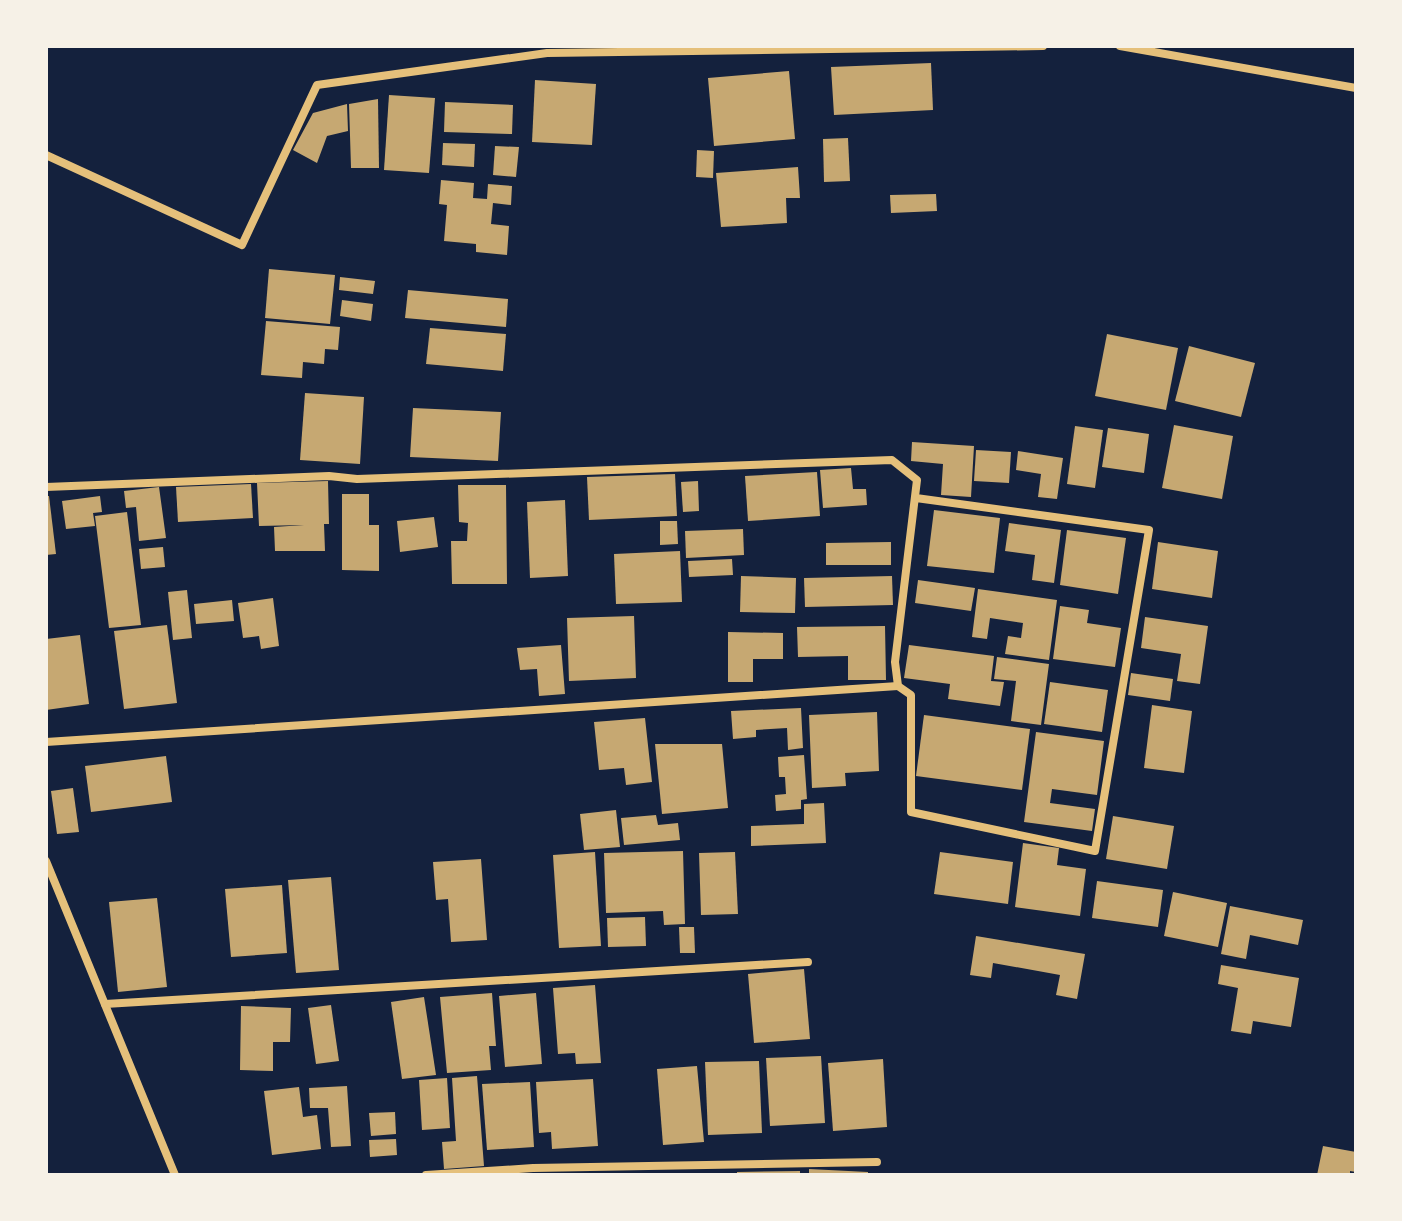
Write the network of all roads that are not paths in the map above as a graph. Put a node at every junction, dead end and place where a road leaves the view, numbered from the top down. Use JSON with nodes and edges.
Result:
{"nodes":[{"id":1,"x":1043,"y":46,"type":"edge"},
{"id":2,"x":1120,"y":46,"type":"edge"},
{"id":3,"x":1356,"y":88,"type":"edge"},
{"id":4,"x":46,"y":155,"type":"edge"},
{"id":5,"x":46,"y":487,"type":"edge"},
{"id":6,"x":916,"y":498,"type":"junction"},
{"id":7,"x":898,"y":686,"type":"junction"},
{"id":8,"x":46,"y":742,"type":"edge"},
{"id":9,"x":46,"y":861,"type":"edge"},
{"id":10,"x":808,"y":962,"type":"dead end"},
{"id":11,"x":105,"y":1004,"type":"junction"},
{"id":12,"x":877,"y":1162,"type":"dead end"},
{"id":13,"x":175,"y":1175,"type":"edge"},
{"id":14,"x":426,"y":1175,"type":"edge"}],
"edges":[{"from":1,"to":4,"type":"street"},
{"from":2,"to":3,"type":"street"},
{"from":5,"to":6,"type":"street"},
{"from":6,"to":7,"type":"street"},
{"from":6,"to":7,"type":"street"},
{"from":7,"to":8,"type":"street"},
{"from":9,"to":11,"type":"street"},
{"from":10,"to":11,"type":"street"},
{"from":11,"to":13,"type":"street"},
{"from":12,"to":14,"type":"street"}]}
